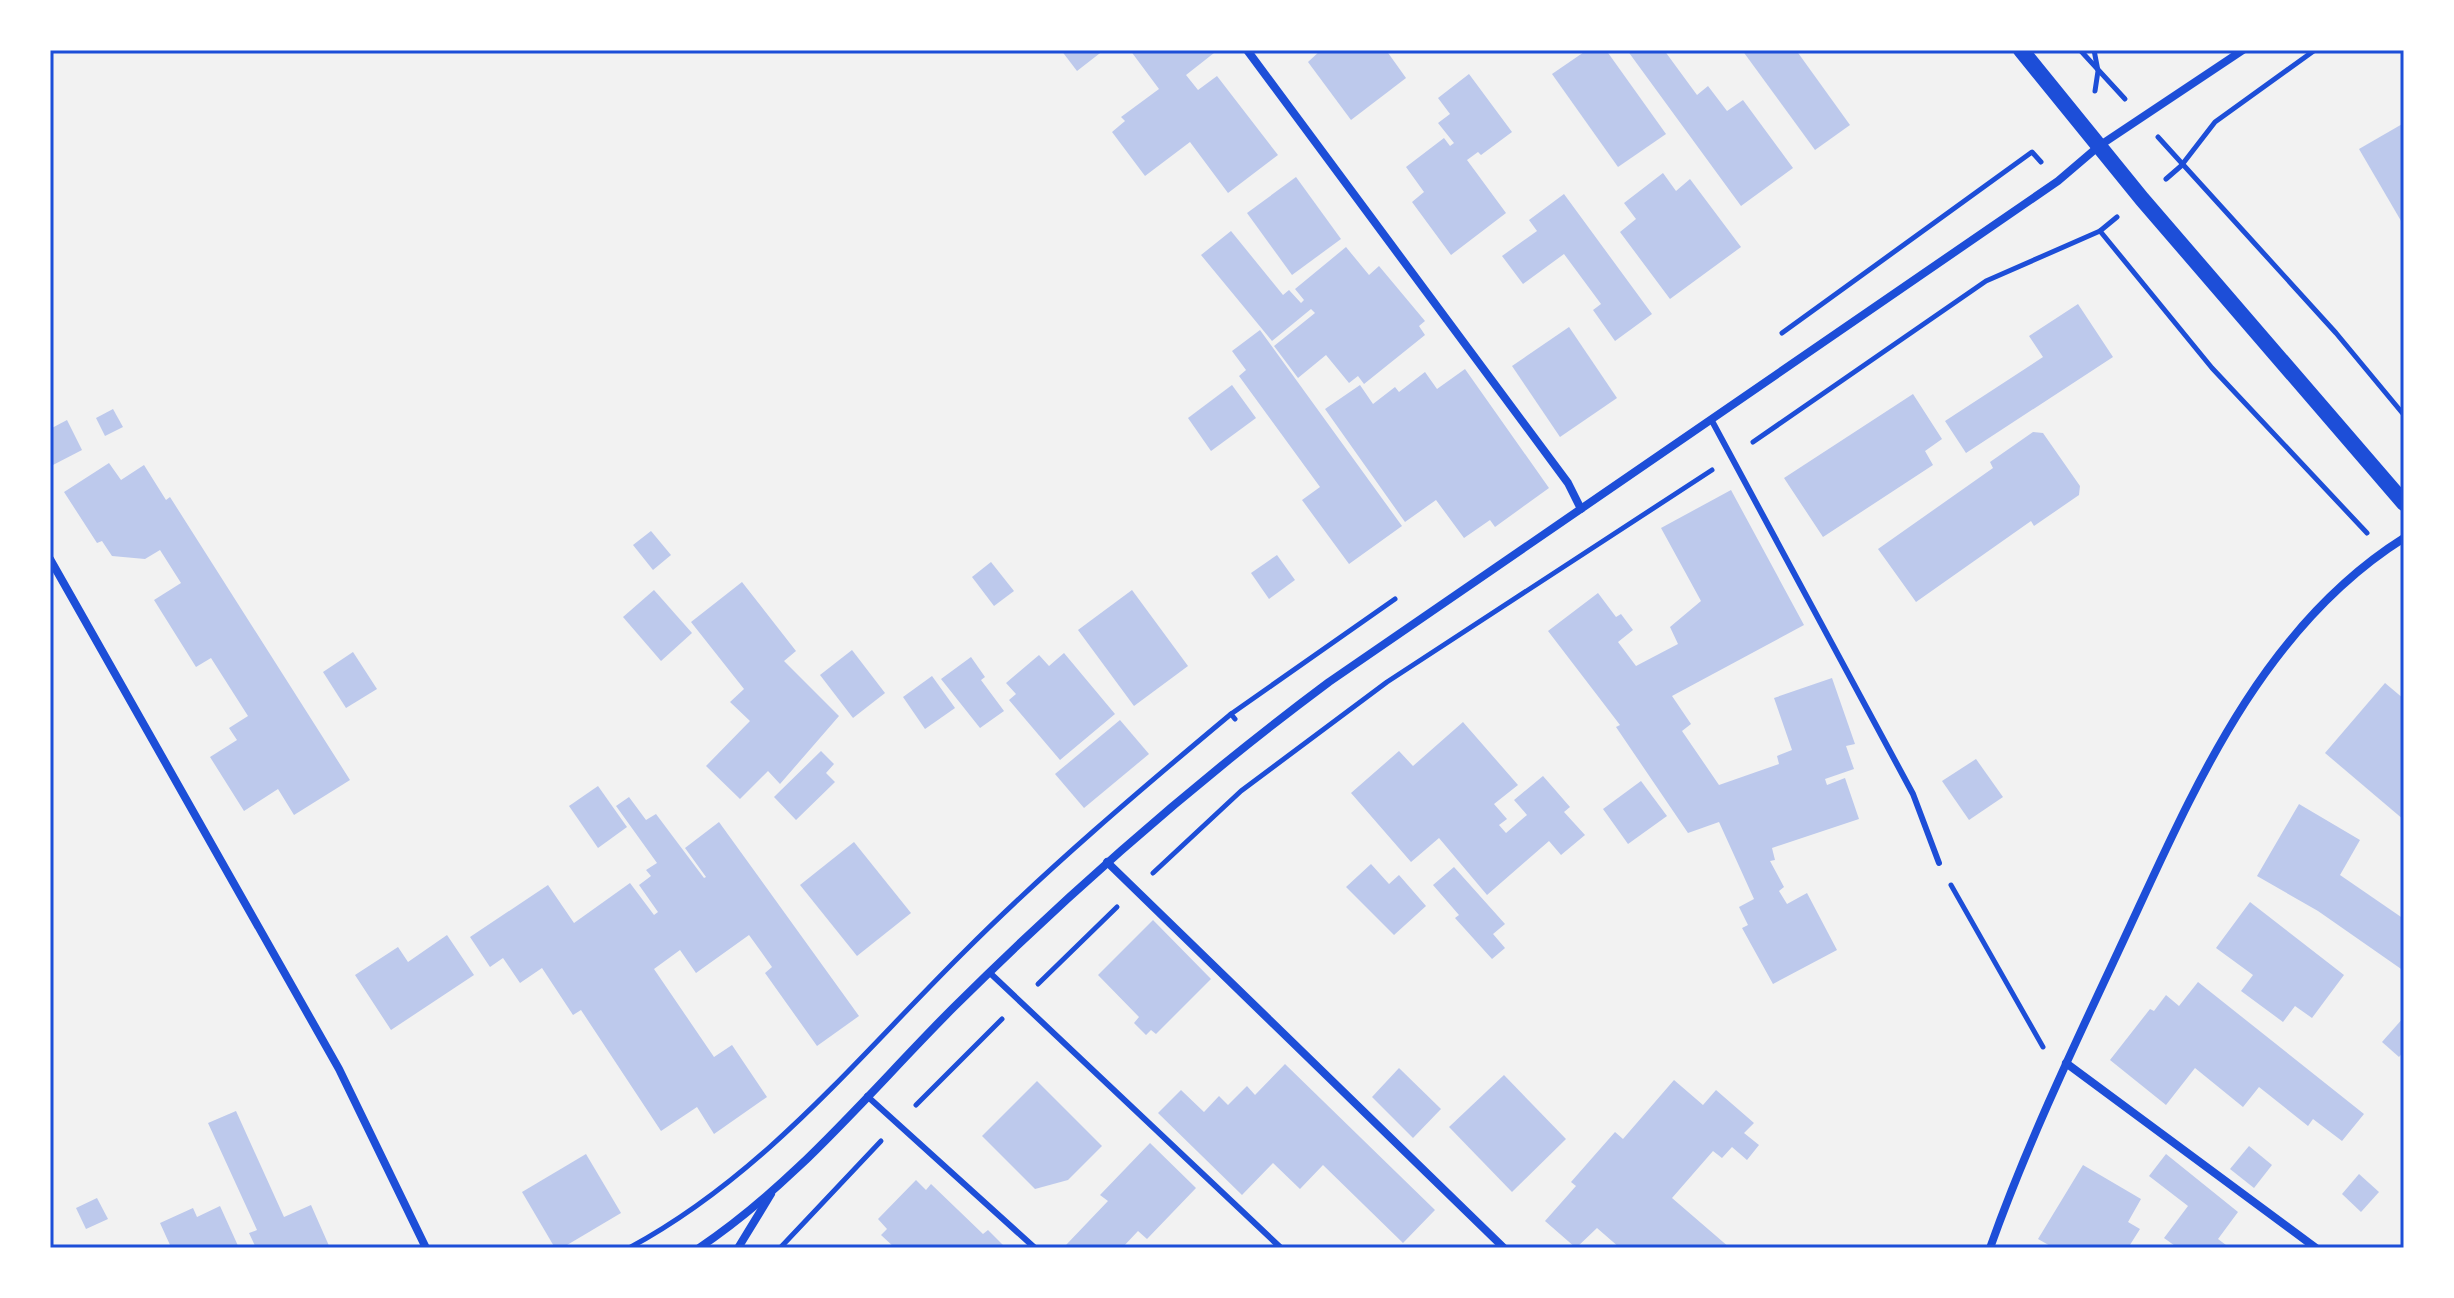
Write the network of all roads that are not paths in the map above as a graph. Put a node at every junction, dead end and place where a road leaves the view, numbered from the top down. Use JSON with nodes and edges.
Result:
{"nodes":[{"id":1,"x":1247,"y":50,"type":"edge"},
{"id":2,"x":2021,"y":50,"type":"edge"},
{"id":3,"x":2243,"y":50,"type":"edge"},
{"id":4,"x":2099,"y":146,"type":"junction"},
{"id":5,"x":1712,"y":421,"type":"junction"},
{"id":6,"x":2404,"y":503,"type":"edge"},
{"id":7,"x":1581,"y":509,"type":"junction"},
{"id":8,"x":2404,"y":538,"type":"edge"},
{"id":9,"x":50,"y":559,"type":"edge"},
{"id":10,"x":1107,"y":862,"type":"junction"},
{"id":11,"x":1939,"y":863,"type":"road end"},
{"id":12,"x":990,"y":973,"type":"junction"},
{"id":13,"x":2066,"y":1063,"type":"junction"},
{"id":14,"x":867,"y":1096,"type":"junction"},
{"id":15,"x":775,"y":1189,"type":"junction"},
{"id":16,"x":426,"y":1248,"type":"edge"},
{"id":17,"x":699,"y":1248,"type":"edge"},
{"id":18,"x":738,"y":1248,"type":"edge"},
{"id":19,"x":1035,"y":1248,"type":"edge"},
{"id":20,"x":1281,"y":1248,"type":"edge"},
{"id":21,"x":1504,"y":1248,"type":"edge"},
{"id":22,"x":1990,"y":1248,"type":"edge"},
{"id":23,"x":2316,"y":1248,"type":"edge"}],
"edges":[{"from":1,"to":7,"type":"street"},
{"from":2,"to":4,"type":"main road"},
{"from":3,"to":4,"type":"street"},
{"from":4,"to":5,"type":"street"},
{"from":4,"to":6,"type":"main road"},
{"from":5,"to":7,"type":"street"},
{"from":5,"to":11,"type":"lane"},
{"from":7,"to":10,"type":"street"},
{"from":8,"to":13,"type":"street"},
{"from":9,"to":16,"type":"street"},
{"from":10,"to":12,"type":"street"},
{"from":10,"to":21,"type":"street"},
{"from":12,"to":14,"type":"street"},
{"from":12,"to":20,"type":"lane"},
{"from":13,"to":22,"type":"street"},
{"from":13,"to":23,"type":"street"},
{"from":14,"to":15,"type":"street"},
{"from":14,"to":19,"type":"lane"},
{"from":15,"to":17,"type":"street"},
{"from":15,"to":18,"type":"street"}]}
